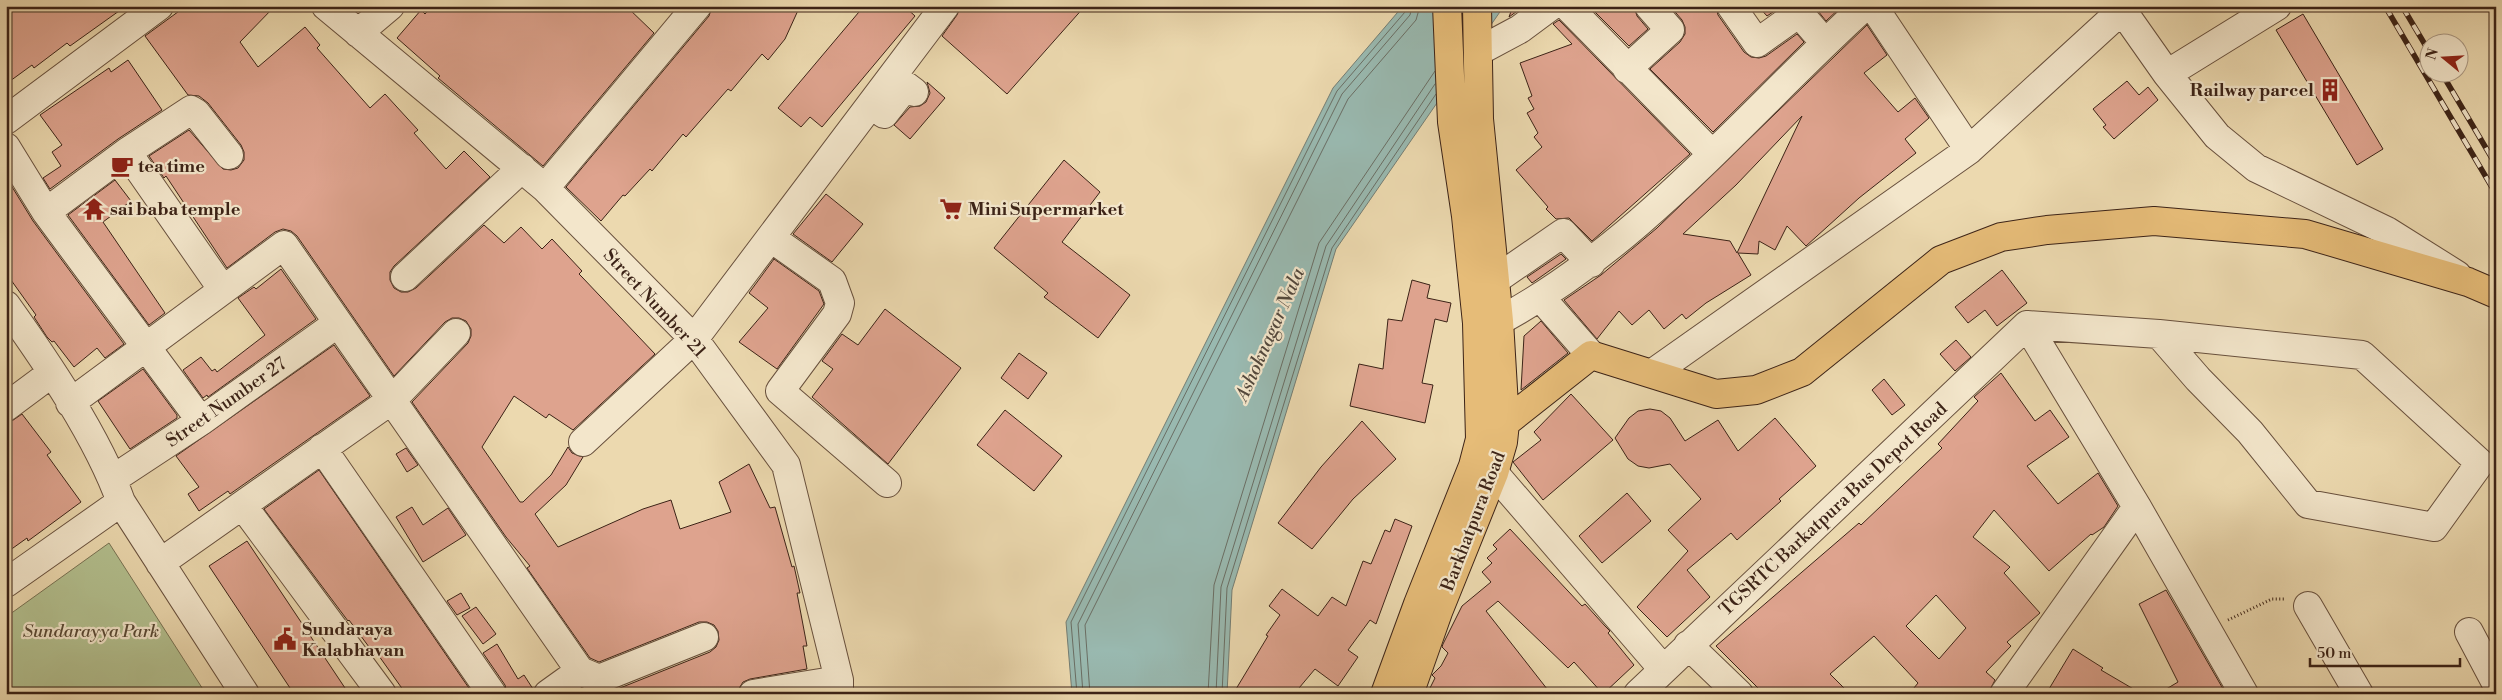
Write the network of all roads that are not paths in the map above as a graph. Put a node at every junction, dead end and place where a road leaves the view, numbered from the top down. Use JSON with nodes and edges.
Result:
{"nodes":[{"id":1,"x":159,"y":6,"type":"edge"},
{"id":2,"x":326,"y":6,"type":"edge"},
{"id":3,"x":390,"y":6,"type":"edge"},
{"id":4,"x":697,"y":6,"type":"edge"},
{"id":5,"x":945,"y":6,"type":"edge"},
{"id":6,"x":1447,"y":6,"type":"edge"},
{"id":7,"x":1477,"y":6,"type":"edge"},
{"id":8,"x":1551,"y":6,"type":"edge"},
{"id":9,"x":1567,"y":6,"type":"edge"},
{"id":10,"x":1649,"y":6,"type":"edge"},
{"id":11,"x":1731,"y":6,"type":"edge"},
{"id":12,"x":1865,"y":6,"type":"edge"},
{"id":13,"x":1873,"y":6,"type":"edge"},
{"id":14,"x":2276,"y":6,"type":"edge"},
{"id":15,"x":2123,"y":8,"type":"edge"},
{"id":16,"x":358,"y":33,"type":"junction"},
{"id":17,"x":1825,"y":43,"type":"junction"},
{"id":18,"x":1479,"y":51,"type":"junction"},
{"id":19,"x":1626,"y":69,"type":"junction"},
{"id":20,"x":2167,"y":74,"type":"junction"},
{"id":21,"x":914,"y":92,"type":"dead end"},
{"id":22,"x":1479,"y":119,"type":"junction"},
{"id":23,"x":6,"y":120,"type":"edge"},
{"id":24,"x":1452,"y":122,"type":"junction"},
{"id":25,"x":6,"y":147,"type":"edge"},
{"id":26,"x":1969,"y":150,"type":"junction"},
{"id":27,"x":127,"y":152,"type":"junction"},
{"id":28,"x":1712,"y":154,"type":"junction"},
{"id":29,"x":229,"y":155,"type":"dead end"},
{"id":30,"x":1471,"y":164,"type":"junction"},
{"id":31,"x":522,"y":168,"type":"junction"},
{"id":32,"x":545,"y":188,"type":"junction"},
{"id":33,"x":817,"y":188,"type":"junction"},
{"id":34,"x":46,"y":212,"type":"junction"},
{"id":35,"x":771,"y":238,"type":"junction"},
{"id":36,"x":1591,"y":263,"type":"junction"},
{"id":37,"x":405,"y":277,"type":"dead end"},
{"id":38,"x":1495,"y":280,"type":"junction"},
{"id":39,"x":2468,"y":282,"type":"junction"},
{"id":40,"x":223,"y":290,"type":"junction"},
{"id":41,"x":2496,"y":294,"type":"edge"},
{"id":42,"x":1542,"y":298,"type":"junction"},
{"id":43,"x":6,"y":305,"type":"edge"},
{"id":44,"x":1500,"y":321,"type":"junction"},
{"id":45,"x":338,"y":323,"type":"junction"},
{"id":46,"x":2028,"y":325,"type":"junction"},
{"id":47,"x":6,"y":327,"type":"edge"},
{"id":48,"x":456,"y":333,"type":"dead end"},
{"id":49,"x":2159,"y":334,"type":"junction"},
{"id":50,"x":694,"y":339,"type":"junction"},
{"id":51,"x":144,"y":347,"type":"junction"},
{"id":52,"x":1591,"y":355,"type":"junction"},
{"id":53,"x":1653,"y":373,"type":"junction"},
{"id":54,"x":41,"y":381,"type":"junction"},
{"id":55,"x":393,"y":399,"type":"junction"},
{"id":56,"x":70,"y":403,"type":"junction"},
{"id":57,"x":6,"y":407,"type":"edge"},
{"id":58,"x":201,"y":421,"type":"junction"},
{"id":59,"x":1505,"y":423,"type":"junction"},
{"id":60,"x":583,"y":442,"type":"dead end"},
{"id":61,"x":322,"y":448,"type":"junction"},
{"id":62,"x":1494,"y":473,"type":"junction"},
{"id":63,"x":886,"y":483,"type":"dead end"},
{"id":64,"x":117,"y":490,"type":"junction"},
{"id":65,"x":243,"y":506,"type":"junction"},
{"id":66,"x":2137,"y":507,"type":"junction"},
{"id":67,"x":160,"y":563,"type":"junction"},
{"id":68,"x":6,"y":583,"type":"edge"},
{"id":69,"x":2308,"y":606,"type":"road end"},
{"id":70,"x":2469,"y":632,"type":"dead end"},
{"id":71,"x":704,"y":637,"type":"dead end"},
{"id":72,"x":1688,"y":645,"type":"junction"},
{"id":73,"x":1663,"y":668,"type":"junction"},
{"id":74,"x":580,"y":671,"type":"junction"},
{"id":75,"x":2496,"y":683,"type":"edge"},
{"id":76,"x":839,"y":687,"type":"edge"},
{"id":77,"x":245,"y":694,"type":"edge"},
{"id":78,"x":382,"y":694,"type":"edge"},
{"id":79,"x":492,"y":694,"type":"edge"},
{"id":80,"x":548,"y":694,"type":"edge"},
{"id":81,"x":753,"y":694,"type":"edge"},
{"id":82,"x":1385,"y":694,"type":"edge"},
{"id":83,"x":1409,"y":694,"type":"edge"},
{"id":84,"x":1638,"y":694,"type":"edge"},
{"id":85,"x":1739,"y":694,"type":"edge"},
{"id":86,"x":2004,"y":694,"type":"edge"},
{"id":87,"x":2244,"y":694,"type":"edge"},
{"id":88,"x":2359,"y":694,"type":"edge"}],
"edges":[{"from":1,"to":23,"type":"street"},
{"from":2,"to":16,"type":"street","name":"Street Number 21"},
{"from":3,"to":16,"type":"street"},
{"from":4,"to":32,"type":"street"},
{"from":5,"to":33,"type":"street"},
{"from":6,"to":24,"type":"main road"},
{"from":7,"to":18,"type":"main road"},
{"from":8,"to":18,"type":"street"},
{"from":9,"to":19,"type":"street"},
{"from":10,"to":19,"type":"street"},
{"from":11,"to":17,"type":"street"},
{"from":12,"to":17,"type":"street"},
{"from":13,"to":26,"type":"street"},
{"from":14,"to":20,"type":"street"},
{"from":15,"to":20,"type":"street"},
{"from":15,"to":26,"type":"street"},
{"from":16,"to":31,"type":"street","name":"Street Number 21"},
{"from":17,"to":28,"type":"street"},
{"from":18,"to":22,"type":"main road"},
{"from":19,"to":28,"type":"street"},
{"from":20,"to":39,"type":"street"},
{"from":21,"to":33,"type":"street"},
{"from":22,"to":24,"type":"main road"},
{"from":22,"to":30,"type":"main road"},
{"from":24,"to":30,"type":"main road"},
{"from":25,"to":34,"type":"street"},
{"from":26,"to":53,"type":"street"},
{"from":27,"to":29,"type":"street"},
{"from":27,"to":34,"type":"street"},
{"from":27,"to":40,"type":"street"},
{"from":28,"to":36,"type":"street"},
{"from":30,"to":38,"type":"main road","name":"Barkhatpura Road"},
{"from":30,"to":82,"type":"main road","name":"Barkhatpura Road"},
{"from":31,"to":32,"type":"street","name":"Street Number 21"},
{"from":31,"to":37,"type":"street"},
{"from":32,"to":50,"type":"street","name":"Street Number 21"},
{"from":33,"to":35,"type":"street"},
{"from":34,"to":51,"type":"street"},
{"from":35,"to":50,"type":"street"},
{"from":35,"to":63,"type":"street"},
{"from":36,"to":38,"type":"street"},
{"from":36,"to":42,"type":"street"},
{"from":38,"to":44,"type":"main road","name":"Barkhatpura Road"},
{"from":39,"to":41,"type":"main road"},
{"from":39,"to":53,"type":"main road"},
{"from":40,"to":45,"type":"street"},
{"from":40,"to":51,"type":"street"},
{"from":42,"to":44,"type":"street"},
{"from":42,"to":52,"type":"street"},
{"from":43,"to":56,"type":"street"},
{"from":44,"to":59,"type":"main road","name":"Barkhatpura Road"},
{"from":45,"to":55,"type":"street"},
{"from":45,"to":58,"type":"street","name":"Street Number 27"},
{"from":46,"to":49,"type":"street"},
{"from":46,"to":66,"type":"street"},
{"from":46,"to":72,"type":"street","name":"TGSRTC Barkatpura Bus Depot Road"},
{"from":47,"to":54,"type":"street"},
{"from":48,"to":55,"type":"street"},
{"from":49,"to":49,"type":"street"},
{"from":50,"to":60,"type":"street"},
{"from":50,"to":76,"type":"street","name":"Street Number 21"},
{"from":51,"to":56,"type":"street"},
{"from":51,"to":58,"type":"street"},
{"from":52,"to":53,"type":"main road"},
{"from":52,"to":59,"type":"main road"},
{"from":54,"to":57,"type":"street"},
{"from":54,"to":64,"type":"street"},
{"from":55,"to":61,"type":"street"},
{"from":55,"to":74,"type":"street"},
{"from":56,"to":64,"type":"street"},
{"from":58,"to":64,"type":"street","name":"Street Number 27"},
{"from":59,"to":62,"type":"main road","name":"Barkhatpura Road"},
{"from":61,"to":65,"type":"street"},
{"from":61,"to":79,"type":"street"},
{"from":62,"to":73,"type":"street"},
{"from":62,"to":83,"type":"main road","name":"Barkhatpura Road"},
{"from":64,"to":67,"type":"street"},
{"from":64,"to":68,"type":"street","name":"Street Number 27"},
{"from":65,"to":67,"type":"street"},
{"from":65,"to":78,"type":"street"},
{"from":66,"to":86,"type":"street"},
{"from":66,"to":87,"type":"street"},
{"from":67,"to":77,"type":"street"},
{"from":69,"to":88,"type":"street"},
{"from":70,"to":75,"type":"street"},
{"from":71,"to":74,"type":"street"},
{"from":72,"to":73,"type":"street","name":"TGSRTC Barkatpura Bus Depot Road"},
{"from":72,"to":85,"type":"street"},
{"from":73,"to":84,"type":"street","name":"TGSRTC Barkatpura Bus Depot Road"},
{"from":74,"to":80,"type":"street"},
{"from":76,"to":81,"type":"street"}]}
